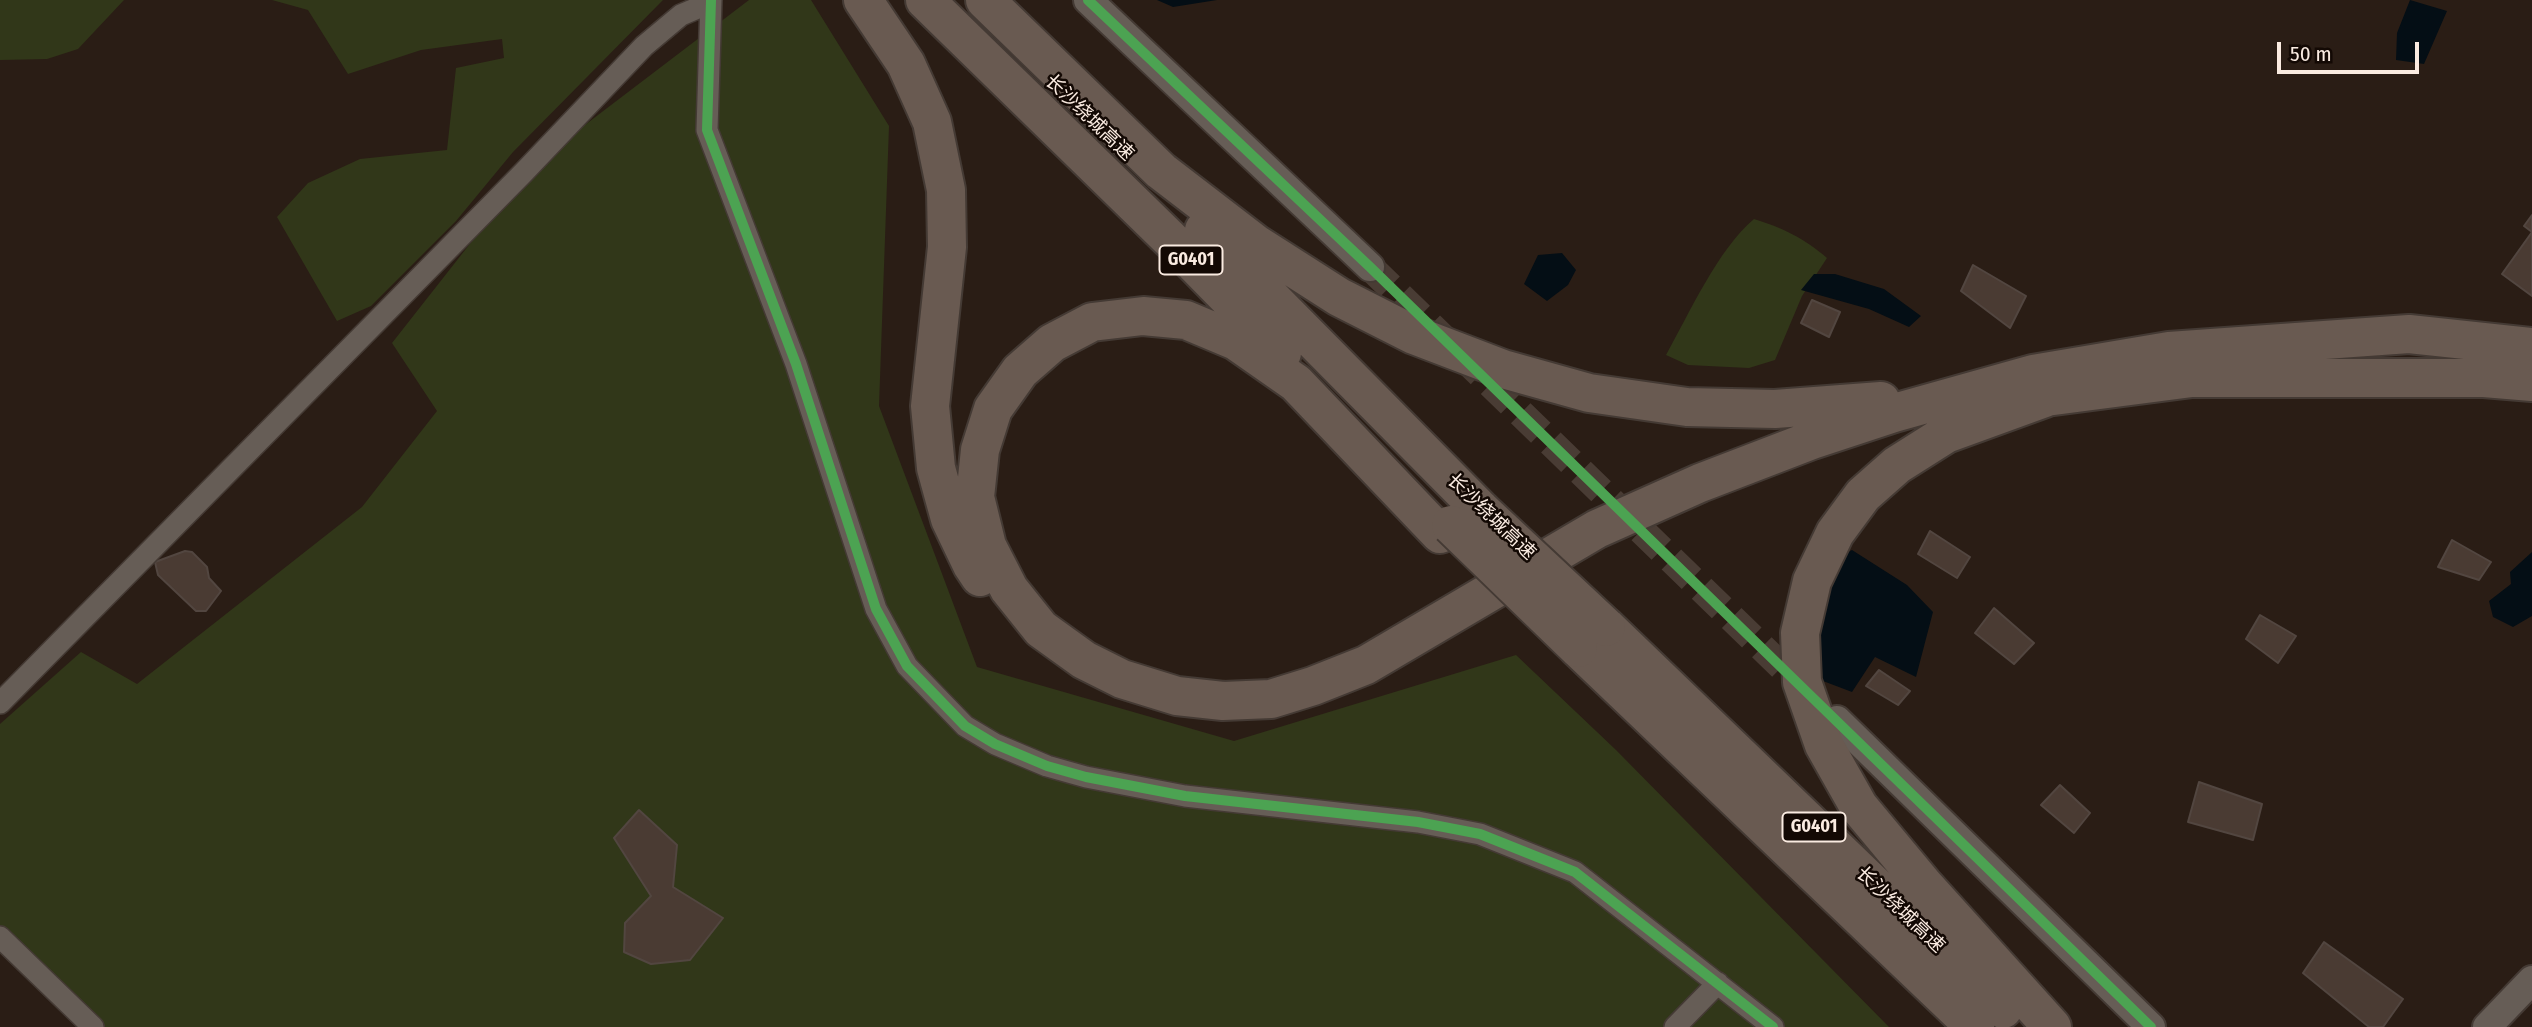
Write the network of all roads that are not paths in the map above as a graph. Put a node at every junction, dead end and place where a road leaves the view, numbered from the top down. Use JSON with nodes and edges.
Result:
{"nodes":[{"id":1,"x":863,"y":0,"type":"edge"},
{"id":2,"x":925,"y":0,"type":"edge"},
{"id":3,"x":968,"y":0,"type":"edge"},
{"id":4,"x":985,"y":0,"type":"edge"},
{"id":5,"x":1088,"y":0,"type":"edge"},
{"id":6,"x":710,"y":2,"type":"edge"},
{"id":7,"x":1370,"y":267,"type":"tunnel mouth"},
{"id":8,"x":2532,"y":346,"type":"edge"},
{"id":9,"x":2008,"y":381,"type":"junction"},
{"id":10,"x":2532,"y":382,"type":"edge"},
{"id":11,"x":2045,"y":398,"type":"junction"},
{"id":12,"x":1457,"y":523,"type":"junction"},
{"id":13,"x":1584,"y":643,"type":"junction"},
{"id":14,"x":0,"y":703,"type":"edge"},
{"id":15,"x":1837,"y":720,"type":"dead end"},
{"id":16,"x":0,"y":937,"type":"edge"},
{"id":17,"x":2532,"y":980,"type":"edge"},
{"id":18,"x":1718,"y":982,"type":"junction"},
{"id":19,"x":93,"y":1027,"type":"edge"},
{"id":20,"x":1675,"y":1027,"type":"edge"},
{"id":21,"x":1773,"y":1027,"type":"edge"},
{"id":22,"x":1975,"y":1027,"type":"edge"},
{"id":23,"x":2022,"y":1027,"type":"edge"},
{"id":24,"x":2052,"y":1027,"type":"edge"},
{"id":25,"x":2151,"y":1027,"type":"edge"},
{"id":26,"x":2487,"y":1027,"type":"edge"}],
"edges":[{"from":1,"to":11,"type":"highway"},
{"from":2,"to":12,"type":"highway","name":"长沙绕城高速","number":"G0401"},
{"from":3,"to":12,"type":"highway","name":"长沙绕城高速","number":"G0401"},
{"from":4,"to":9,"type":"highway"},
{"from":5,"to":7,"type":"street"},
{"from":6,"to":14,"type":"street"},
{"from":6,"to":18,"type":"street"},
{"from":8,"to":9,"type":"highway"},
{"from":9,"to":12,"type":"highway"},
{"from":10,"to":11,"type":"highway"},
{"from":11,"to":24,"type":"highway"},
{"from":12,"to":13,"type":"highway"},
{"from":13,"to":22,"type":"highway","name":"长沙绕城高速","number":"G0401"},
{"from":13,"to":23,"type":"highway","name":"长沙绕城高速","number":"G0401"},
{"from":15,"to":25,"type":"street"},
{"from":16,"to":19,"type":"street"},
{"from":17,"to":26,"type":"street"},
{"from":18,"to":20,"type":"street"},
{"from":18,"to":21,"type":"street"}]}
